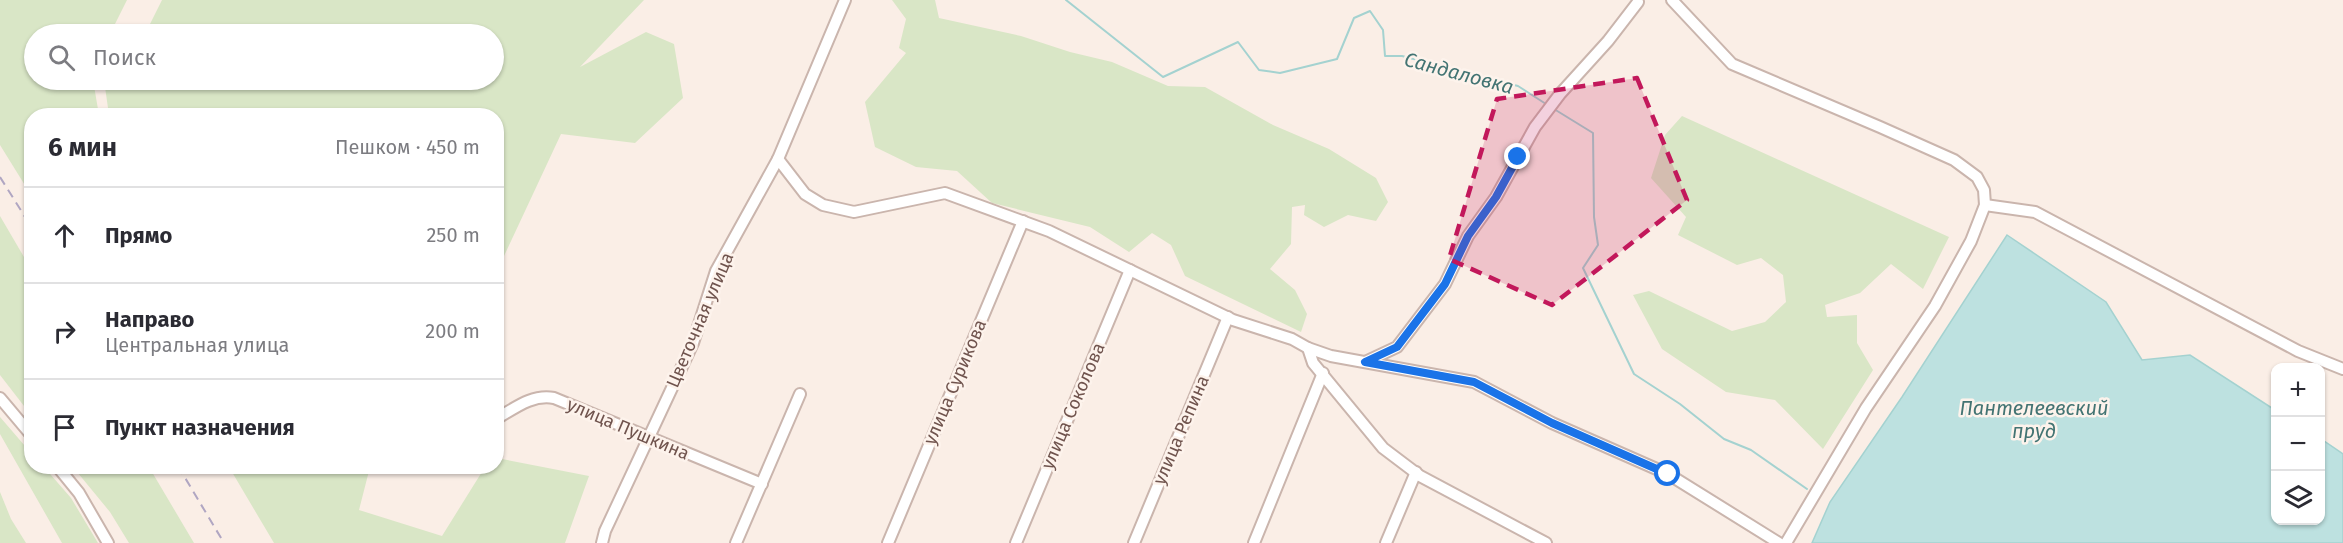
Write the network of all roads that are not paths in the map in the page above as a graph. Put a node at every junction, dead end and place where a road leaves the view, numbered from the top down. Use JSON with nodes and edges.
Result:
{"nodes":[{"id":1,"x":845,"y":0,"type":"edge"},
{"id":2,"x":1672,"y":0,"type":"edge"},
{"id":3,"x":1637,"y":1,"type":"edge"},
{"id":4,"x":778,"y":159,"type":"junction"},
{"id":5,"x":1985,"y":205,"type":"junction"},
{"id":6,"x":1023,"y":221,"type":"junction"},
{"id":7,"x":1130,"y":270,"type":"junction"},
{"id":8,"x":1228,"y":317,"type":"junction"},
{"id":9,"x":1308,"y":348,"type":"junction"},
{"id":10,"x":1365,"y":362,"type":"junction"},
{"id":11,"x":2343,"y":369,"type":"edge"},
{"id":12,"x":1323,"y":373,"type":"junction"},
{"id":13,"x":800,"y":394,"type":"dead end"},
{"id":14,"x":0,"y":398,"type":"edge"},
{"id":15,"x":504,"y":414,"type":"edge"},
{"id":16,"x":24,"y":426,"type":"edge"},
{"id":17,"x":648,"y":438,"type":"junction"},
{"id":18,"x":1416,"y":472,"type":"junction"},
{"id":19,"x":64,"y":474,"type":"edge"},
{"id":20,"x":762,"y":484,"type":"junction"},
{"id":21,"x":1533,"y":540,"type":"edge"},
{"id":22,"x":108,"y":543,"type":"edge"},
{"id":23,"x":602,"y":543,"type":"edge"},
{"id":24,"x":736,"y":543,"type":"edge"},
{"id":25,"x":888,"y":543,"type":"edge"},
{"id":26,"x":1016,"y":543,"type":"edge"},
{"id":27,"x":1134,"y":543,"type":"edge"},
{"id":28,"x":1254,"y":543,"type":"edge"},
{"id":29,"x":1386,"y":543,"type":"edge"},
{"id":30,"x":1546,"y":543,"type":"edge"},
{"id":31,"x":1779,"y":543,"type":"edge"},
{"id":32,"x":1786,"y":543,"type":"edge"}],
"edges":[{"from":1,"to":4,"type":"street","name":"Цветочная улица"},
{"from":2,"to":5,"type":"street"},
{"from":3,"to":10,"type":"street"},
{"from":4,"to":6,"type":"street"},
{"from":4,"to":17,"type":"street","name":"Цветочная улица"},
{"from":5,"to":11,"type":"street"},
{"from":5,"to":32,"type":"street"},
{"from":6,"to":7,"type":"street"},
{"from":6,"to":25,"type":"street","name":"улица Сурикова"},
{"from":7,"to":8,"type":"street"},
{"from":7,"to":26,"type":"street","name":"улица Соколова"},
{"from":8,"to":9,"type":"street"},
{"from":8,"to":27,"type":"street","name":"улица Репина"},
{"from":9,"to":10,"type":"street"},
{"from":9,"to":12,"type":"street"},
{"from":10,"to":31,"type":"street"},
{"from":12,"to":18,"type":"street"},
{"from":12,"to":28,"type":"street"},
{"from":13,"to":20,"type":"street"},
{"from":14,"to":16,"type":"street"},
{"from":15,"to":17,"type":"street","name":"улица Пушкина"},
{"from":17,"to":20,"type":"street","name":"улица Пушкина"},
{"from":17,"to":23,"type":"street","name":"Цветочная улица"},
{"from":18,"to":21,"type":"street"},
{"from":18,"to":29,"type":"street"},
{"from":19,"to":22,"type":"street"},
{"from":20,"to":24,"type":"street"},
{"from":21,"to":30,"type":"street"}]}
